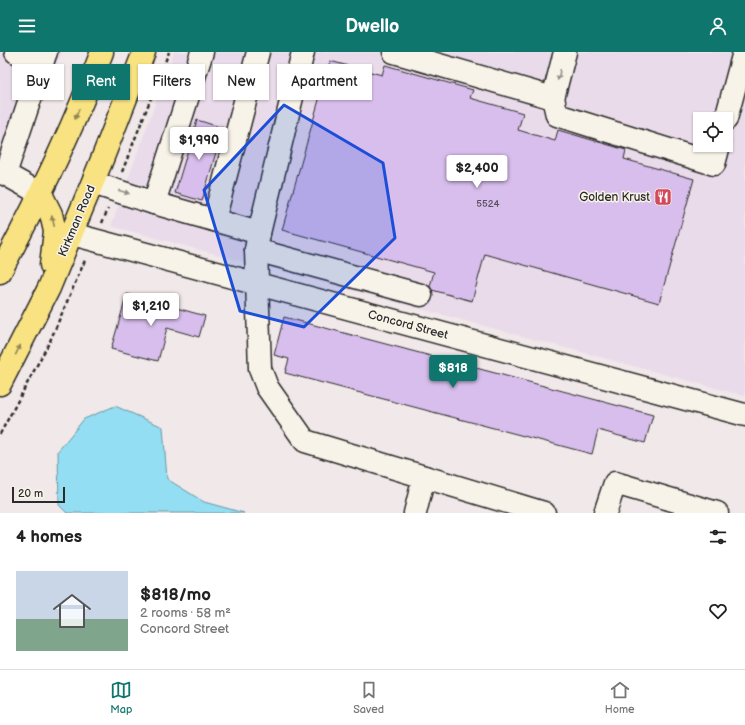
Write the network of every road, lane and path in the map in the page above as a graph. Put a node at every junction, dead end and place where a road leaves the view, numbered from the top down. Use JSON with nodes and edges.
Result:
{"nodes":[{"id":1,"x":16,"y":52,"type":"edge"},
{"id":2,"x":102,"y":52,"type":"edge"},
{"id":3,"x":144,"y":52,"type":"edge"},
{"id":4,"x":202,"y":52,"type":"edge"},
{"id":5,"x":258,"y":52,"type":"edge"},
{"id":6,"x":303,"y":52,"type":"edge"},
{"id":7,"x":394,"y":52,"type":"edge"},
{"id":8,"x":565,"y":52,"type":"edge"},
{"id":9,"x":744,"y":52,"type":"edge"},
{"id":10,"x":45,"y":56,"type":"edge"},
{"id":11,"x":449,"y":59,"type":"edge"},
{"id":12,"x":554,"y":98,"type":"junction"},
{"id":13,"x":728,"y":112,"type":"edge"},
{"id":14,"x":717,"y":152,"type":"edge"},
{"id":15,"x":3,"y":173,"type":"edge"},
{"id":16,"x":93,"y":183,"type":"junction"},
{"id":17,"x":40,"y":194,"type":"junction"},
{"id":18,"x":154,"y":202,"type":"junction"},
{"id":19,"x":214,"y":220,"type":"junction"},
{"id":20,"x":72,"y":234,"type":"junction"},
{"id":21,"x":258,"y":242,"type":"junction"},
{"id":22,"x":0,"y":272,"type":"edge"},
{"id":23,"x":372,"y":281,"type":"junction"},
{"id":24,"x":257,"y":284,"type":"junction"},
{"id":25,"x":49,"y":288,"type":"junction"},
{"id":26,"x":421,"y":295,"type":"dead end"},
{"id":27,"x":363,"y":313,"type":"junction"},
{"id":28,"x":0,"y":384,"type":"edge"},
{"id":29,"x":745,"y":415,"type":"edge"},
{"id":30,"x":424,"y":477,"type":"junction"},
{"id":31,"x":415,"y":513,"type":"edge"},
{"id":32,"x":544,"y":513,"type":"edge"},
{"id":33,"x":605,"y":513,"type":"edge"},
{"id":34,"x":718,"y":513,"type":"edge"}],
"edges":[{"from":1,"to":10,"type":"street"},
{"from":2,"to":17,"type":"main road","one_way":true},
{"from":3,"to":16,"type":"main road","name":"Kirkman Road"},
{"from":4,"to":18,"type":"street"},
{"from":5,"to":19,"type":"street"},
{"from":6,"to":21,"type":"street"},
{"from":7,"to":11,"type":"street"},
{"from":8,"to":12,"type":"street","one_way":true},
{"from":9,"to":13,"type":"street"},
{"from":10,"to":15,"type":"street"},
{"from":11,"to":12,"type":"street"},
{"from":12,"to":14,"type":"street"},
{"from":15,"to":17,"type":"street"},
{"from":16,"to":18,"type":"street","one_way":true},
{"from":16,"to":20,"type":"main road","name":"Kirkman Road"},
{"from":17,"to":22,"type":"main road"},
{"from":25,"to":17,"type":"main road","one_way":true},
{"from":18,"to":19,"type":"street"},
{"from":19,"to":21,"type":"street"},
{"from":20,"to":24,"type":"street","name":"Concord Street"},
{"from":20,"to":25,"type":"main road","name":"Kirkman Road"},
{"from":21,"to":23,"type":"street"},
{"from":21,"to":24,"type":"street"},
{"from":23,"to":26,"type":"street"},
{"from":23,"to":27,"type":"street"},
{"from":24,"to":27,"type":"street","name":"Concord Street"},
{"from":24,"to":30,"type":"street"},
{"from":28,"to":25,"type":"main road","name":"Kirkman Road","one_way":true},
{"from":27,"to":29,"type":"street","name":"Concord Street"},
{"from":30,"to":31,"type":"street"},
{"from":30,"to":32,"type":"street"},
{"from":33,"to":34,"type":"street"}]}
